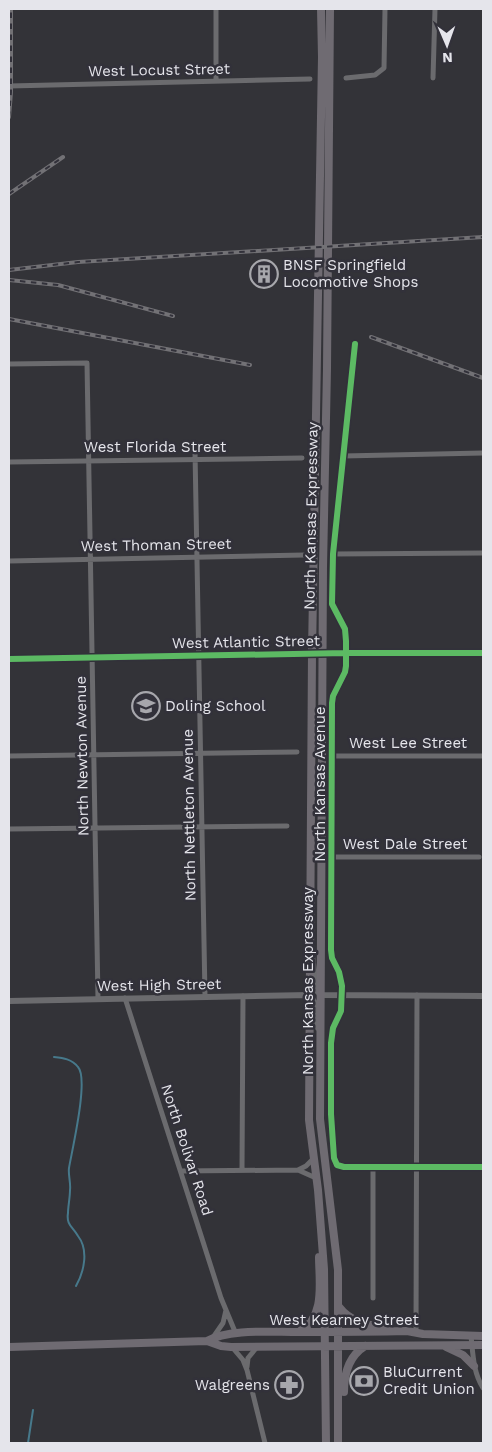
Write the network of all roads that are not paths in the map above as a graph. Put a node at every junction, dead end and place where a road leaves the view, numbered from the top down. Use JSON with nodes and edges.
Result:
{"nodes":[{"id":1,"x":216,"y":9,"type":"edge"},
{"id":2,"x":321,"y":9,"type":"edge"},
{"id":3,"x":330,"y":9,"type":"edge"},
{"id":4,"x":385,"y":9,"type":"edge"},
{"id":5,"x":435,"y":9,"type":"edge"},
{"id":6,"x":326,"y":57,"type":"junction"},
{"id":7,"x":346,"y":78,"type":"dead end"},
{"id":8,"x":434,"y":78,"type":"dead end"},
{"id":9,"x":310,"y":79,"type":"dead end"},
{"id":10,"x":216,"y":81,"type":"junction"},
{"id":11,"x":9,"y":86,"type":"edge"},
{"id":12,"x":355,"y":344,"type":"dead end"},
{"id":13,"x":9,"y":364,"type":"edge"},
{"id":14,"x":195,"y":452,"type":"dead end"},
{"id":15,"x":483,"y":454,"type":"edge"},
{"id":16,"x":343,"y":456,"type":"junction"},
{"id":17,"x":302,"y":458,"type":"dead end"},
{"id":18,"x":88,"y":460,"type":"junction"},
{"id":19,"x":195,"y":460,"type":"junction"},
{"id":20,"x":9,"y":462,"type":"edge"},
{"id":21,"x":483,"y":553,"type":"edge"},
{"id":22,"x":333,"y":554,"type":"junction"},
{"id":23,"x":304,"y":555,"type":"dead end"},
{"id":24,"x":196,"y":557,"type":"junction"},
{"id":25,"x":91,"y":559,"type":"junction"},
{"id":26,"x":9,"y":561,"type":"edge"},
{"id":27,"x":346,"y":652,"type":"junction"},
{"id":28,"x":312,"y":653,"type":"junction"},
{"id":29,"x":323,"y":653,"type":"junction"},
{"id":30,"x":483,"y":653,"type":"edge"},
{"id":31,"x":199,"y":655,"type":"junction"},
{"id":32,"x":93,"y":656,"type":"junction"},
{"id":33,"x":9,"y":659,"type":"edge"},
{"id":34,"x":297,"y":752,"type":"dead end"},
{"id":35,"x":200,"y":754,"type":"junction"},
{"id":36,"x":94,"y":755,"type":"junction"},
{"id":37,"x":9,"y":756,"type":"edge"},
{"id":38,"x":332,"y":756,"type":"junction"},
{"id":39,"x":483,"y":756,"type":"edge"},
{"id":40,"x":287,"y":826,"type":"dead end"},
{"id":41,"x":201,"y":827,"type":"junction"},
{"id":42,"x":9,"y":828,"type":"edge"},
{"id":43,"x":96,"y":828,"type":"junction"},
{"id":44,"x":332,"y":857,"type":"junction"},
{"id":45,"x":479,"y":857,"type":"dead end"},
{"id":46,"x":310,"y":950,"type":"junction"},
{"id":47,"x":310,"y":995,"type":"junction"},
{"id":48,"x":321,"y":995,"type":"junction"},
{"id":49,"x":417,"y":995,"type":"junction"},
{"id":50,"x":206,"y":996,"type":"junction"},
{"id":51,"x":243,"y":996,"type":"junction"},
{"id":52,"x":342,"y":996,"type":"junction"},
{"id":53,"x":483,"y":996,"type":"edge"},
{"id":54,"x":125,"y":998,"type":"junction"},
{"id":55,"x":98,"y":999,"type":"junction"},
{"id":56,"x":9,"y":1000,"type":"edge"},
{"id":57,"x":321,"y":1041,"type":"junction"},
{"id":58,"x":314,"y":1158,"type":"junction"},
{"id":59,"x":483,"y":1167,"type":"edge"},
{"id":60,"x":373,"y":1168,"type":"junction"},
{"id":61,"x":417,"y":1168,"type":"junction"},
{"id":62,"x":242,"y":1170,"type":"junction"},
{"id":63,"x":298,"y":1170,"type":"junction"},
{"id":64,"x":181,"y":1171,"type":"junction"},
{"id":65,"x":316,"y":1178,"type":"junction"},
{"id":66,"x":322,"y":1230,"type":"junction"},
{"id":67,"x":373,"y":1298,"type":"dead end"},
{"id":68,"x":339,"y":1306,"type":"junction"},
{"id":69,"x":226,"y":1310,"type":"junction"},
{"id":70,"x":297,"y":1332,"type":"junction"},
{"id":71,"x":324,"y":1332,"type":"junction"},
{"id":72,"x":339,"y":1332,"type":"junction"},
{"id":73,"x":407,"y":1332,"type":"junction"},
{"id":74,"x":416,"y":1332,"type":"junction"},
{"id":75,"x":236,"y":1334,"type":"junction"},
{"id":76,"x":214,"y":1336,"type":"junction"},
{"id":77,"x":471,"y":1336,"type":"junction"},
{"id":78,"x":483,"y":1336,"type":"edge"},
{"id":79,"x":207,"y":1341,"type":"junction"},
{"id":80,"x":483,"y":1344,"type":"edge"},
{"id":81,"x":442,"y":1345,"type":"junction"},
{"id":82,"x":472,"y":1345,"type":"junction"},
{"id":83,"x":258,"y":1346,"type":"junction"},
{"id":84,"x":325,"y":1346,"type":"junction"},
{"id":85,"x":339,"y":1346,"type":"junction"},
{"id":86,"x":365,"y":1346,"type":"junction"},
{"id":87,"x":9,"y":1347,"type":"edge"},
{"id":88,"x":232,"y":1347,"type":"junction"},
{"id":89,"x":474,"y":1366,"type":"junction"},
{"id":90,"x":247,"y":1370,"type":"junction"},
{"id":91,"x":483,"y":1388,"type":"edge"},
{"id":92,"x":265,"y":1443,"type":"edge"},
{"id":93,"x":326,"y":1443,"type":"edge"},
{"id":94,"x":338,"y":1443,"type":"edge"}],
"edges":[{"from":1,"to":10,"type":"street"},
{"from":2,"to":6,"type":"main road","name":"North Kansas Expressway"},
{"from":3,"to":6,"type":"main road","name":"North Kansas Expressway"},
{"from":4,"to":7,"type":"street"},
{"from":5,"to":8,"type":"street"},
{"from":6,"to":28,"type":"main road","name":"North Kansas Expressway"},
{"from":6,"to":29,"type":"main road","name":"North Kansas Expressway"},
{"from":9,"to":10,"type":"street","name":"West Locust Street"},
{"from":10,"to":11,"type":"street","name":"West Locust Street"},
{"from":12,"to":16,"type":"street","name":"North Kansas Avenue"},
{"from":13,"to":18,"type":"street","name":"North Newton Avenue"},
{"from":14,"to":19,"type":"street","name":"North Nettleton Avenue"},
{"from":15,"to":16,"type":"street"},
{"from":16,"to":22,"type":"street","name":"North Kansas Avenue"},
{"from":17,"to":19,"type":"street","name":"West Florida Street"},
{"from":18,"to":19,"type":"street","name":"West Florida Street"},
{"from":18,"to":20,"type":"street","name":"West Florida Street"},
{"from":18,"to":25,"type":"street","name":"North Newton Avenue"},
{"from":19,"to":24,"type":"street","name":"North Nettleton Avenue"},
{"from":21,"to":22,"type":"street"},
{"from":22,"to":27,"type":"street","name":"North Kansas Avenue"},
{"from":23,"to":24,"type":"street","name":"West Thoman Street"},
{"from":24,"to":25,"type":"street","name":"West Thoman Street"},
{"from":24,"to":31,"type":"street","name":"North Nettleton Avenue"},
{"from":25,"to":26,"type":"street","name":"West Thoman Street"},
{"from":25,"to":32,"type":"street","name":"North Newton Avenue"},
{"from":27,"to":29,"type":"street","name":"West Atlantic Street"},
{"from":27,"to":30,"type":"street","name":"West Atlantic Street"},
{"from":27,"to":38,"type":"street","name":"North Kansas Avenue"},
{"from":28,"to":29,"type":"street","name":"West Atlantic Street"},
{"from":28,"to":31,"type":"street","name":"West Atlantic Street"},
{"from":28,"to":46,"type":"main road","name":"North Kansas Expressway"},
{"from":29,"to":48,"type":"main road","name":"North Kansas Expressway"},
{"from":31,"to":32,"type":"street","name":"West Atlantic Street"},
{"from":31,"to":35,"type":"street","name":"North Nettleton Avenue"},
{"from":32,"to":33,"type":"street","name":"West Atlantic Street"},
{"from":32,"to":36,"type":"street","name":"North Newton Avenue"},
{"from":34,"to":35,"type":"street"},
{"from":35,"to":36,"type":"street"},
{"from":35,"to":41,"type":"street","name":"North Nettleton Avenue"},
{"from":36,"to":37,"type":"street"},
{"from":36,"to":43,"type":"street","name":"North Newton Avenue"},
{"from":38,"to":39,"type":"street","name":"West Lee Street"},
{"from":38,"to":44,"type":"street","name":"North Kansas Avenue"},
{"from":40,"to":41,"type":"street"},
{"from":41,"to":43,"type":"street"},
{"from":41,"to":50,"type":"street","name":"North Nettleton Avenue"},
{"from":42,"to":43,"type":"street"},
{"from":43,"to":55,"type":"street","name":"North Newton Avenue"},
{"from":44,"to":45,"type":"street","name":"West Dale Street"},
{"from":44,"to":52,"type":"street","name":"North Kansas Avenue"},
{"from":46,"to":47,"type":"main road","name":"North Kansas Expressway"},
{"from":46,"to":48,"type":"street"},
{"from":47,"to":51,"type":"street","name":"West High Street"},
{"from":47,"to":57,"type":"street"},
{"from":47,"to":58,"type":"main road","name":"North Kansas Expressway"},
{"from":48,"to":52,"type":"street"},
{"from":48,"to":57,"type":"main road","name":"North Kansas Expressway"},
{"from":49,"to":52,"type":"street"},
{"from":49,"to":53,"type":"street"},
{"from":49,"to":61,"type":"street"},
{"from":50,"to":51,"type":"street","name":"West High Street"},
{"from":50,"to":54,"type":"street","name":"West High Street"},
{"from":51,"to":62,"type":"street"},
{"from":52,"to":60,"type":"street","name":"North Kansas Avenue"},
{"from":54,"to":55,"type":"street","name":"West High Street"},
{"from":54,"to":64,"type":"street","name":"North Bolivar Road"},
{"from":55,"to":56,"type":"street","name":"West High Street"},
{"from":57,"to":68,"type":"main road","name":"North Kansas Expressway"},
{"from":58,"to":63,"type":"street"},
{"from":58,"to":65,"type":"main road","name":"North Kansas Expressway"},
{"from":59,"to":61,"type":"street"},
{"from":60,"to":61,"type":"street"},
{"from":60,"to":67,"type":"street"},
{"from":61,"to":74,"type":"street"},
{"from":62,"to":63,"type":"street"},
{"from":62,"to":64,"type":"street"},
{"from":63,"to":65,"type":"street"},
{"from":64,"to":69,"type":"street","name":"North Bolivar Road"},
{"from":65,"to":66,"type":"main road","name":"North Kansas Expressway"},
{"from":66,"to":70,"type":"main road"},
{"from":66,"to":71,"type":"main road","name":"North Kansas Expressway"},
{"from":68,"to":72,"type":"main road","name":"North Kansas Expressway"},
{"from":68,"to":73,"type":"main road"},
{"from":69,"to":75,"type":"street","name":"North Bolivar Road"},
{"from":69,"to":76,"type":"street"},
{"from":70,"to":71,"type":"main road","name":"West Kearney Street"},
{"from":70,"to":75,"type":"main road","name":"West Kearney Street"},
{"from":71,"to":72,"type":"main road","name":"West Kearney Street"},
{"from":71,"to":84,"type":"main road","name":"North Kansas Expressway"},
{"from":72,"to":73,"type":"main road","name":"West Kearney Street"},
{"from":72,"to":85,"type":"main road","name":"North Kansas Expressway"},
{"from":73,"to":74,"type":"main road","name":"West Kearney Street"},
{"from":74,"to":77,"type":"main road","name":"West Kearney Street"},
{"from":75,"to":76,"type":"main road","name":"West Kearney Street"},
{"from":76,"to":79,"type":"main road"},
{"from":77,"to":78,"type":"main road","name":"West Kearney Street"},
{"from":77,"to":82,"type":"street"},
{"from":79,"to":87,"type":"main road","name":"West Kearney Street"},
{"from":79,"to":88,"type":"main road","name":"West Kearney Street"},
{"from":80,"to":82,"type":"main road","name":"West Kearney Street"},
{"from":81,"to":82,"type":"main road","name":"West Kearney Street"},
{"from":81,"to":86,"type":"main road","name":"West Kearney Street"},
{"from":81,"to":89,"type":"main road"},
{"from":82,"to":89,"type":"street"},
{"from":83,"to":84,"type":"main road","name":"West Kearney Street"},
{"from":83,"to":88,"type":"main road","name":"West Kearney Street"},
{"from":83,"to":90,"type":"street"},
{"from":84,"to":85,"type":"main road","name":"West Kearney Street"},
{"from":84,"to":93,"type":"main road","name":"North Kansas Expressway"},
{"from":85,"to":86,"type":"main road","name":"West Kearney Street"},
{"from":85,"to":94,"type":"main road","name":"North Kansas Expressway"},
{"from":86,"to":94,"type":"main road"},
{"from":88,"to":90,"type":"street"},
{"from":89,"to":91,"type":"street"},
{"from":90,"to":92,"type":"street"}]}
